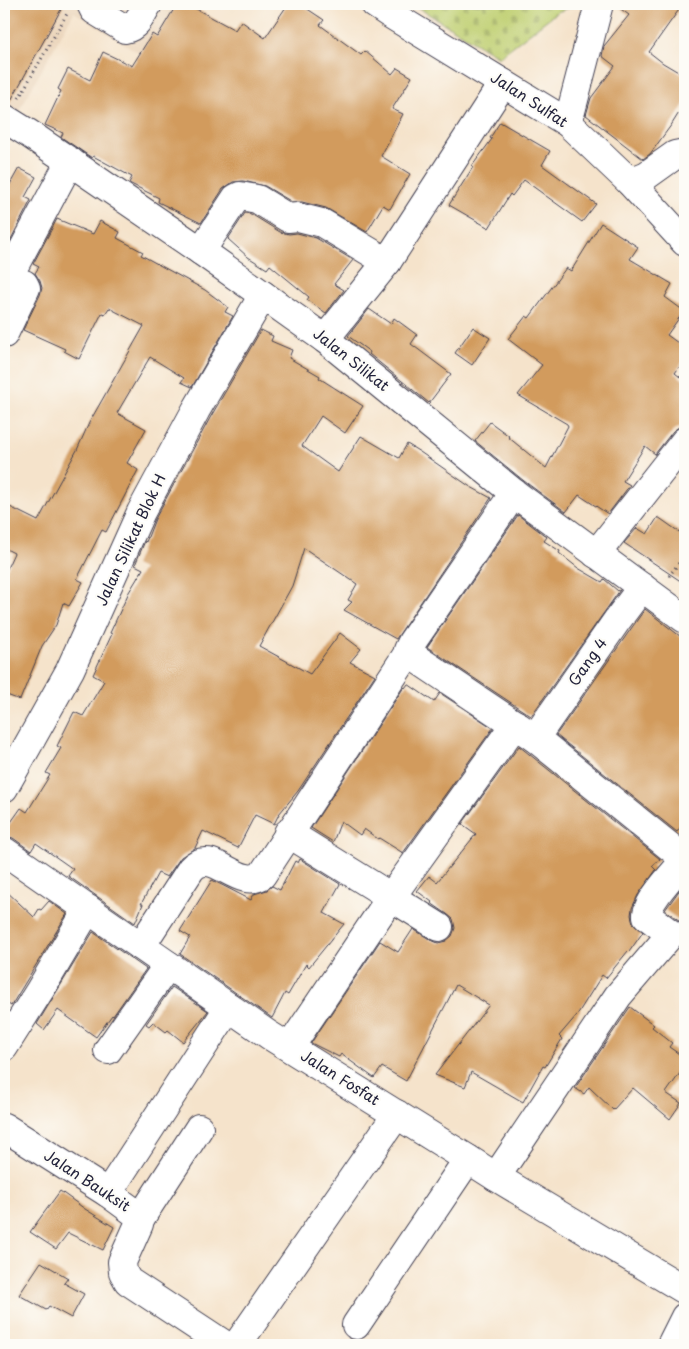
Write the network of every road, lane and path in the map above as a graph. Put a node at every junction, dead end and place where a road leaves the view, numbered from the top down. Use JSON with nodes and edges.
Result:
{"nodes":[{"id":1,"x":148,"y":4,"type":"edge"},
{"id":2,"x":375,"y":4,"type":"edge"},
{"id":3,"x":599,"y":4,"type":"edge"},
{"id":4,"x":80,"y":8,"type":"edge"},
{"id":5,"x":503,"y":82,"type":"junction"},
{"id":6,"x":5,"y":119,"type":"edge"},
{"id":7,"x":568,"y":123,"type":"junction"},
{"id":8,"x":685,"y":153,"type":"edge"},
{"id":9,"x":70,"y":161,"type":"junction"},
{"id":10,"x":630,"y":182,"type":"junction"},
{"id":11,"x":685,"y":242,"type":"edge"},
{"id":12,"x":200,"y":251,"type":"junction"},
{"id":13,"x":387,"y":262,"type":"junction"},
{"id":14,"x":263,"y":295,"type":"junction"},
{"id":15,"x":4,"y":334,"type":"edge"},
{"id":16,"x":325,"y":338,"type":"junction"},
{"id":17,"x":685,"y":441,"type":"edge"},
{"id":18,"x":514,"y":493,"type":"junction"},
{"id":19,"x":596,"y":554,"type":"junction"},
{"id":20,"x":642,"y":587,"type":"junction"},
{"id":21,"x":685,"y":619,"type":"edge"},
{"id":22,"x":408,"y":653,"type":"junction"},
{"id":23,"x":525,"y":731,"type":"junction"},
{"id":24,"x":4,"y":788,"type":"edge"},
{"id":25,"x":288,"y":834,"type":"junction"},
{"id":26,"x":4,"y":851,"type":"edge"},
{"id":27,"x":685,"y":860,"type":"edge"},
{"id":28,"x":391,"y":897,"type":"junction"},
{"id":29,"x":88,"y":909,"type":"junction"},
{"id":30,"x":439,"y":927,"type":"dead end"},
{"id":31,"x":678,"y":927,"type":"edge"},
{"id":32,"x":141,"y":946,"type":"junction"},
{"id":33,"x":168,"y":965,"type":"junction"},
{"id":34,"x":229,"y":1007,"type":"junction"},
{"id":35,"x":4,"y":1047,"type":"edge"},
{"id":36,"x":290,"y":1047,"type":"junction"},
{"id":37,"x":108,"y":1050,"type":"dead end"},
{"id":38,"x":397,"y":1114,"type":"junction"},
{"id":39,"x":4,"y":1127,"type":"edge"},
{"id":40,"x":199,"y":1128,"type":"dead end"},
{"id":41,"x":468,"y":1159,"type":"junction"},
{"id":42,"x":496,"y":1177,"type":"junction"},
{"id":43,"x":108,"y":1193,"type":"junction"},
{"id":44,"x":140,"y":1219,"type":"junction"},
{"id":45,"x":685,"y":1290,"type":"edge"},
{"id":46,"x":685,"y":1317,"type":"edge"},
{"id":47,"x":356,"y":1325,"type":"dead end"},
{"id":48,"x":225,"y":1345,"type":"edge"},
{"id":49,"x":237,"y":1345,"type":"edge"},
{"id":50,"x":671,"y":1345,"type":"edge"}],
"edges":[{"from":1,"to":4,"type":"street"},
{"from":2,"to":5,"type":"street","name":"Jalan Sulfat"},
{"from":3,"to":7,"type":"street"},
{"from":4,"to":6,"type":"path"},
{"from":5,"to":7,"type":"street","name":"Jalan Sulfat"},
{"from":5,"to":13,"type":"street"},
{"from":6,"to":9,"type":"street","name":"Jalan Silikat"},
{"from":7,"to":10,"type":"street","name":"Jalan Sulfat"},
{"from":8,"to":10,"type":"street"},
{"from":9,"to":12,"type":"street","name":"Jalan Silikat"},
{"from":9,"to":15,"type":"street"},
{"from":10,"to":11,"type":"street","name":"Jalan Sulfat"},
{"from":12,"to":13,"type":"street"},
{"from":12,"to":14,"type":"street","name":"Jalan Silikat"},
{"from":13,"to":16,"type":"street"},
{"from":14,"to":16,"type":"street","name":"Jalan Silikat"},
{"from":14,"to":24,"type":"street","name":"Jalan Silikat Blok H"},
{"from":16,"to":18,"type":"street","name":"Jalan Silikat"},
{"from":17,"to":19,"type":"street"},
{"from":18,"to":19,"type":"street","name":"Jalan Silikat"},
{"from":18,"to":22,"type":"street"},
{"from":19,"to":20,"type":"street","name":"Jalan Silikat"},
{"from":20,"to":21,"type":"street","name":"Jalan Silikat"},
{"from":20,"to":23,"type":"street","name":"Gang 4"},
{"from":22,"to":23,"type":"street"},
{"from":22,"to":25,"type":"street"},
{"from":23,"to":27,"type":"street"},
{"from":23,"to":28,"type":"street","name":"Gang 4"},
{"from":25,"to":28,"type":"street"},
{"from":25,"to":32,"type":"street"},
{"from":26,"to":29,"type":"street","name":"Jalan Fosfat"},
{"from":27,"to":31,"type":"street"},
{"from":28,"to":30,"type":"street"},
{"from":28,"to":36,"type":"street","name":"Gang 4"},
{"from":29,"to":32,"type":"street","name":"Jalan Fosfat"},
{"from":29,"to":35,"type":"street"},
{"from":31,"to":42,"type":"street"},
{"from":32,"to":33,"type":"street","name":"Jalan Fosfat"},
{"from":33,"to":34,"type":"street","name":"Jalan Fosfat"},
{"from":33,"to":37,"type":"street"},
{"from":34,"to":36,"type":"street","name":"Jalan Fosfat"},
{"from":34,"to":43,"type":"street"},
{"from":36,"to":38,"type":"street","name":"Jalan Fosfat"},
{"from":38,"to":41,"type":"street","name":"Jalan Fosfat"},
{"from":38,"to":49,"type":"street"},
{"from":39,"to":43,"type":"street","name":"Jalan Bauksit"},
{"from":40,"to":44,"type":"street"},
{"from":41,"to":42,"type":"street","name":"Jalan Fosfat"},
{"from":41,"to":47,"type":"street"},
{"from":42,"to":45,"type":"street","name":"Jalan Fosfat"},
{"from":43,"to":44,"type":"street","name":"Jalan Bauksit"},
{"from":44,"to":48,"type":"street","name":"Jalan Bauksit"},
{"from":46,"to":50,"type":"street"}]}
